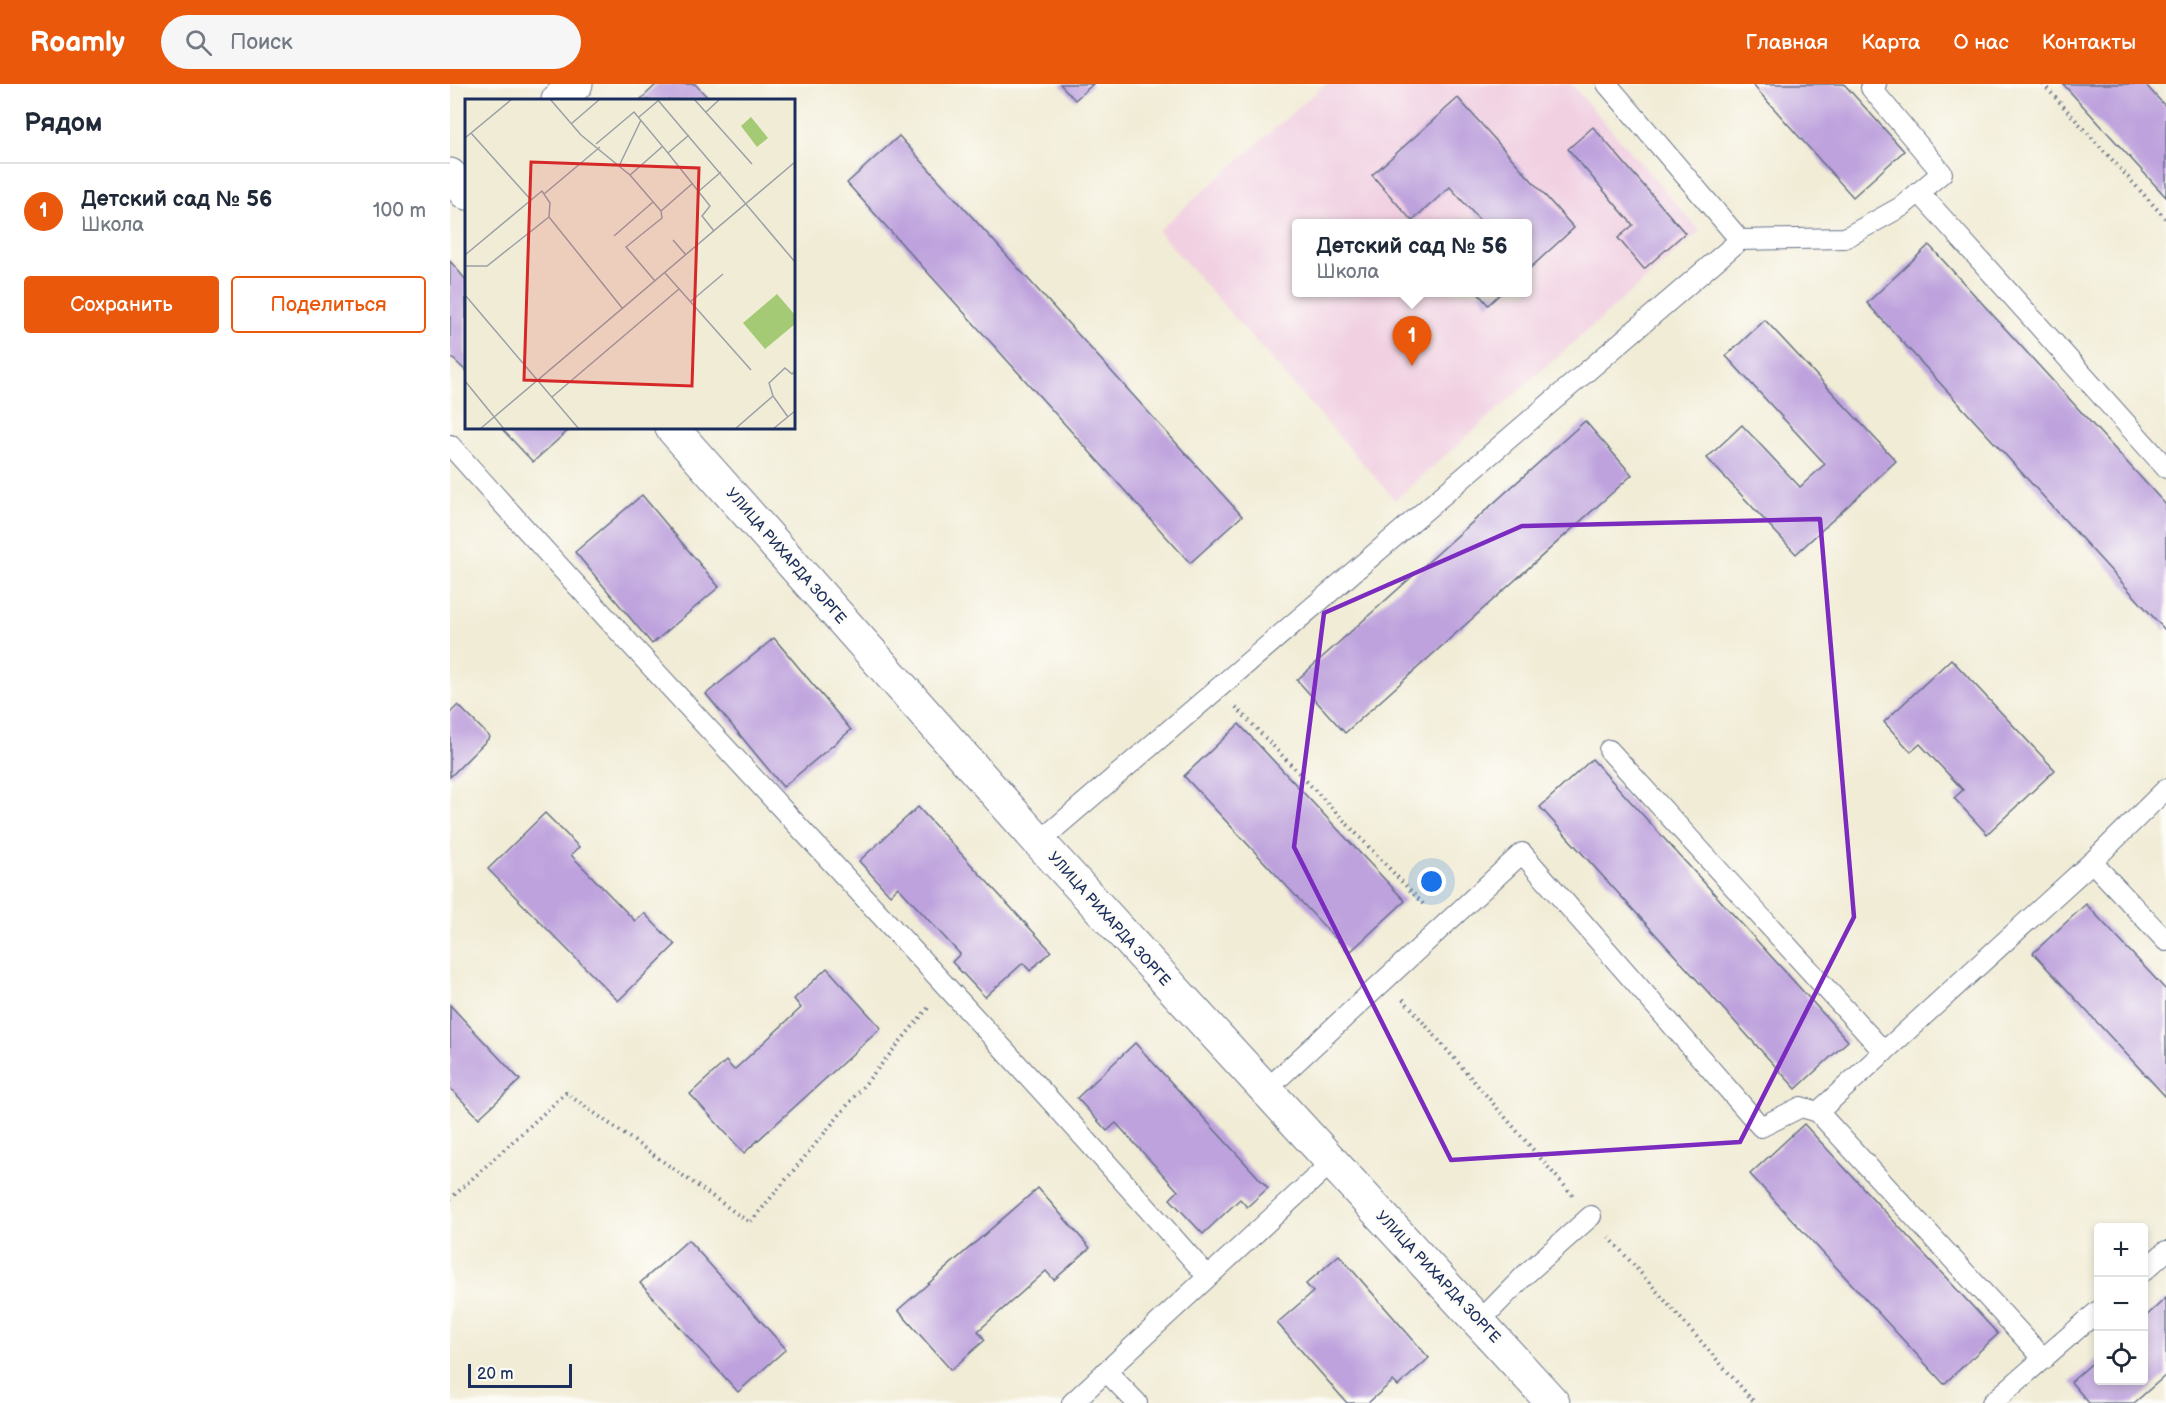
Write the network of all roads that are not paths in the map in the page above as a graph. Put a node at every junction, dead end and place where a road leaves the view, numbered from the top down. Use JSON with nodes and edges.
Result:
{"nodes":[{"id":1,"x":576,"y":84,"type":"edge"},
{"id":2,"x":1607,"y":84,"type":"edge"},
{"id":3,"x":1871,"y":85,"type":"edge"},
{"id":4,"x":559,"y":99,"type":"edge"},
{"id":5,"x":1919,"y":192,"type":"junction"},
{"id":6,"x":1740,"y":240,"type":"junction"},
{"id":7,"x":673,"y":429,"type":"edge"},
{"id":8,"x":450,"y":445,"type":"edge"},
{"id":9,"x":2166,"y":468,"type":"edge"},
{"id":10,"x":1609,"y":750,"type":"dead end"},
{"id":11,"x":2166,"y":789,"type":"edge"},
{"id":12,"x":1039,"y":842,"type":"junction"},
{"id":13,"x":2092,"y":862,"type":"junction"},
{"id":14,"x":2166,"y":941,"type":"edge"},
{"id":15,"x":1884,"y":1052,"type":"junction"},
{"id":16,"x":1266,"y":1090,"type":"junction"},
{"id":17,"x":1818,"y":1112,"type":"junction"},
{"id":18,"x":1332,"y":1162,"type":"junction"},
{"id":19,"x":1591,"y":1216,"type":"road end"},
{"id":20,"x":2166,"y":1251,"type":"edge"},
{"id":21,"x":2148,"y":1267,"type":"edge"},
{"id":22,"x":1206,"y":1276,"type":"junction"},
{"id":23,"x":2094,"y":1315,"type":"edge"},
{"id":24,"x":1479,"y":1322,"type":"junction"},
{"id":25,"x":2044,"y":1359,"type":"junction"},
{"id":26,"x":1106,"y":1371,"type":"junction"},
{"id":27,"x":1072,"y":1403,"type":"edge"},
{"id":28,"x":1137,"y":1403,"type":"edge"},
{"id":29,"x":1553,"y":1403,"type":"edge"},
{"id":30,"x":1992,"y":1403,"type":"edge"}],
"edges":[{"from":1,"to":4,"type":"street"},
{"from":2,"to":6,"type":"lane"},
{"from":3,"to":5,"type":"lane"},
{"from":5,"to":6,"type":"lane"},
{"from":5,"to":9,"type":"lane"},
{"from":6,"to":12,"type":"lane"},
{"from":7,"to":12,"type":"street","name":"УЛИЦА РИХАРДА ЗОРГЕ"},
{"from":8,"to":22,"type":"lane"},
{"from":10,"to":15,"type":"lane"},
{"from":11,"to":13,"type":"lane"},
{"from":12,"to":16,"type":"street","name":"УЛИЦА РИХАРДА ЗОРГЕ"},
{"from":13,"to":14,"type":"lane"},
{"from":13,"to":15,"type":"lane"},
{"from":15,"to":17,"type":"lane"},
{"from":16,"to":17,"type":"lane"},
{"from":16,"to":18,"type":"street","name":"УЛИЦА РИХАРДА ЗОРГЕ"},
{"from":17,"to":25,"type":"lane"},
{"from":18,"to":22,"type":"lane"},
{"from":18,"to":24,"type":"street","name":"УЛИЦА РИХАРДА ЗОРГЕ"},
{"from":19,"to":24,"type":"lane"},
{"from":20,"to":21,"type":"lane"},
{"from":22,"to":26,"type":"lane"},
{"from":23,"to":25,"type":"lane"},
{"from":24,"to":29,"type":"street","name":"УЛИЦА РИХАРДА ЗОРГЕ"},
{"from":25,"to":30,"type":"lane"},
{"from":26,"to":27,"type":"lane"},
{"from":26,"to":28,"type":"lane"}]}
